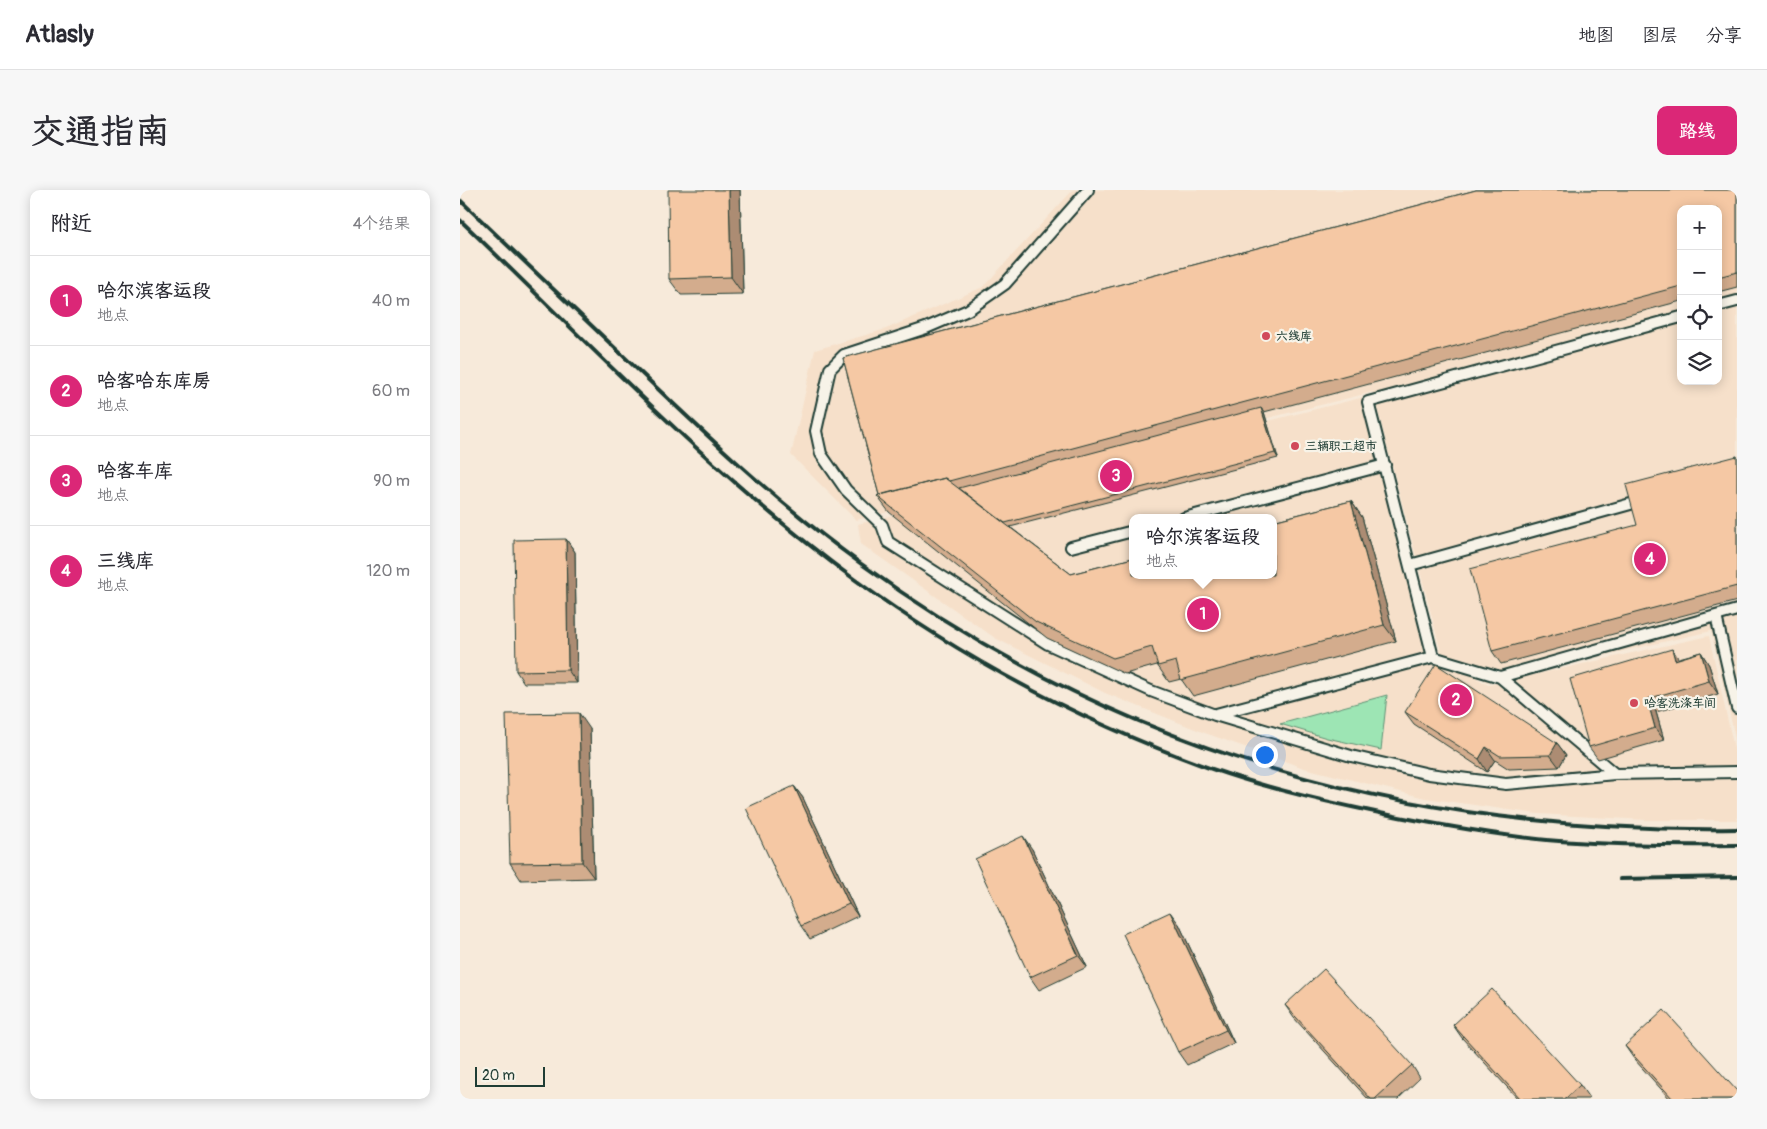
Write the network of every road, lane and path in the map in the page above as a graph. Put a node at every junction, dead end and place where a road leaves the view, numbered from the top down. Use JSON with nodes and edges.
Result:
{"nodes":[{"id":1,"x":1088,"y":190,"type":"edge"},
{"id":2,"x":1737,"y":301,"type":"edge"},
{"id":3,"x":1722,"y":305,"type":"edge"},
{"id":4,"x":1677,"y":317,"type":"edge"},
{"id":5,"x":1385,"y":465,"type":"junction"},
{"id":6,"x":1660,"y":496,"type":"edge"},
{"id":7,"x":1199,"y":514,"type":"edge"},
{"id":8,"x":1129,"y":532,"type":"edge"},
{"id":9,"x":1071,"y":547,"type":"dead end"},
{"id":10,"x":1410,"y":565,"type":"junction"},
{"id":11,"x":1737,"y":610,"type":"edge"},
{"id":12,"x":1716,"y":616,"type":"junction"},
{"id":13,"x":1433,"y":657,"type":"junction"},
{"id":14,"x":1500,"y":677,"type":"junction"},
{"id":15,"x":1737,"y":708,"type":"edge"},
{"id":16,"x":1215,"y":715,"type":"junction"},
{"id":17,"x":1737,"y":772,"type":"edge"},
{"id":18,"x":1615,"y":774,"type":"junction"}],
"edges":[{"from":1,"to":16,"type":"lane"},
{"from":2,"to":3,"type":"lane"},
{"from":4,"to":5,"type":"lane"},
{"from":5,"to":7,"type":"lane"},
{"from":5,"to":10,"type":"lane"},
{"from":6,"to":10,"type":"lane"},
{"from":8,"to":9,"type":"lane"},
{"from":10,"to":13,"type":"lane"},
{"from":11,"to":12,"type":"lane"},
{"from":12,"to":14,"type":"lane"},
{"from":12,"to":15,"type":"lane"},
{"from":13,"to":14,"type":"lane"},
{"from":13,"to":16,"type":"lane"},
{"from":14,"to":18,"type":"lane"},
{"from":16,"to":18,"type":"lane"},
{"from":17,"to":18,"type":"lane"}]}
